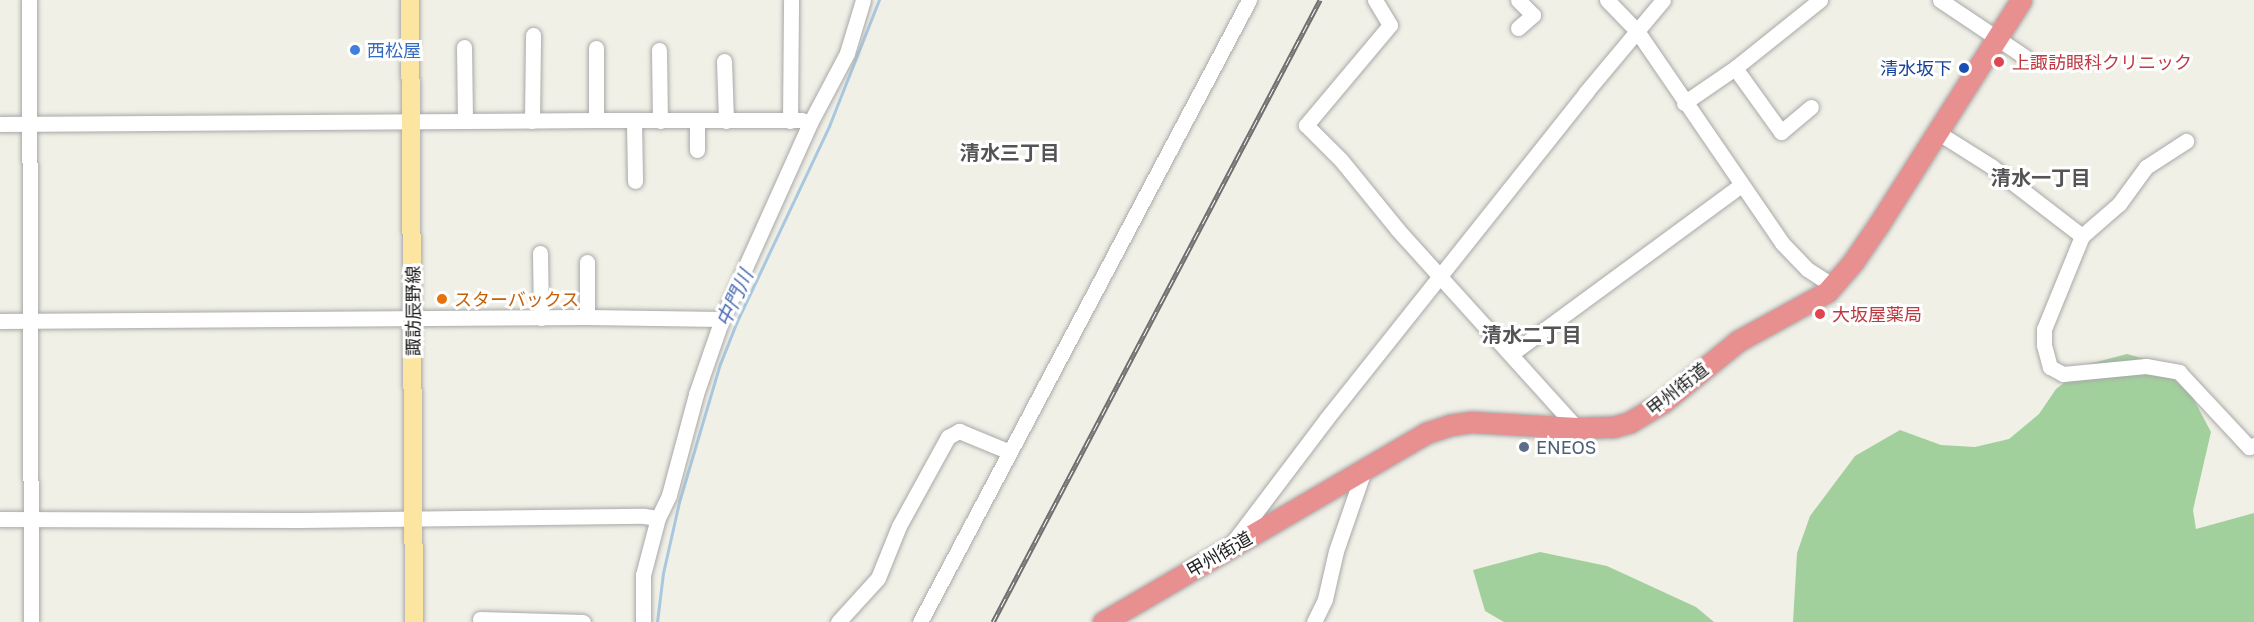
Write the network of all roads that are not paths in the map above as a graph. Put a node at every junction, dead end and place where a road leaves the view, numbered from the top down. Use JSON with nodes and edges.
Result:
{"nodes":[{"id":1,"x":29,"y":0,"type":"edge"},
{"id":2,"x":410,"y":0,"type":"edge"},
{"id":3,"x":791,"y":0,"type":"edge"},
{"id":4,"x":863,"y":0,"type":"edge"},
{"id":5,"x":1250,"y":0,"type":"edge"},
{"id":6,"x":1375,"y":0,"type":"edge"},
{"id":7,"x":1518,"y":0,"type":"edge"},
{"id":8,"x":1607,"y":0,"type":"edge"},
{"id":9,"x":1663,"y":0,"type":"edge"},
{"id":10,"x":1820,"y":0,"type":"edge"},
{"id":11,"x":1941,"y":0,"type":"edge"},
{"id":12,"x":2021,"y":0,"type":"edge"},
{"id":13,"x":1518,"y":28,"type":"dead end"},
{"id":14,"x":1637,"y":31,"type":"junction"},
{"id":15,"x":533,"y":35,"type":"dead end"},
{"id":16,"x":1995,"y":39,"type":"junction"},
{"id":17,"x":464,"y":47,"type":"dead end"},
{"id":18,"x":596,"y":48,"type":"dead end"},
{"id":19,"x":659,"y":50,"type":"dead end"},
{"id":20,"x":2025,"y":57,"type":"dead end"},
{"id":21,"x":724,"y":61,"type":"dead end"},
{"id":22,"x":1736,"y":68,"type":"junction"},
{"id":23,"x":1684,"y":103,"type":"junction"},
{"id":24,"x":1811,"y":107,"type":"dead end"},
{"id":25,"x":596,"y":120,"type":"junction"},
{"id":26,"x":412,"y":121,"type":"junction"},
{"id":27,"x":465,"y":121,"type":"junction"},
{"id":28,"x":532,"y":121,"type":"junction"},
{"id":29,"x":634,"y":121,"type":"junction"},
{"id":30,"x":660,"y":121,"type":"junction"},
{"id":31,"x":697,"y":121,"type":"junction"},
{"id":32,"x":726,"y":121,"type":"junction"},
{"id":33,"x":790,"y":121,"type":"junction"},
{"id":34,"x":810,"y":123,"type":"junction"},
{"id":35,"x":0,"y":124,"type":"edge"},
{"id":36,"x":30,"y":124,"type":"junction"},
{"id":37,"x":1937,"y":132,"type":"junction"},
{"id":38,"x":2187,"y":141,"type":"dead end"},
{"id":39,"x":697,"y":150,"type":"dead end"},
{"id":40,"x":635,"y":181,"type":"dead end"},
{"id":41,"x":1741,"y":185,"type":"junction"},
{"id":42,"x":2082,"y":236,"type":"junction"},
{"id":43,"x":540,"y":253,"type":"dead end"},
{"id":44,"x":587,"y":262,"type":"dead end"},
{"id":45,"x":1441,"y":276,"type":"junction"},
{"id":46,"x":1833,"y":286,"type":"junction"},
{"id":47,"x":587,"y":317,"type":"junction"},
{"id":48,"x":541,"y":318,"type":"junction"},
{"id":49,"x":722,"y":319,"type":"junction"},
{"id":50,"x":32,"y":320,"type":"junction"},
{"id":51,"x":413,"y":320,"type":"junction"},
{"id":52,"x":0,"y":321,"type":"edge"},
{"id":53,"x":1511,"y":354,"type":"junction"},
{"id":54,"x":1577,"y":428,"type":"junction"},
{"id":55,"x":2254,"y":445,"type":"edge"},
{"id":56,"x":1010,"y":452,"type":"junction"},
{"id":57,"x":1364,"y":470,"type":"junction"},
{"id":58,"x":413,"y":518,"type":"junction"},
{"id":59,"x":658,"y":518,"type":"junction"},
{"id":60,"x":0,"y":519,"type":"edge"},
{"id":61,"x":32,"y":519,"type":"junction"},
{"id":62,"x":1229,"y":549,"type":"junction"},
{"id":63,"x":480,"y":619,"type":"dead end"},
{"id":64,"x":31,"y":622,"type":"edge"},
{"id":65,"x":414,"y":622,"type":"edge"},
{"id":66,"x":583,"y":622,"type":"edge"},
{"id":67,"x":643,"y":622,"type":"edge"},
{"id":68,"x":838,"y":622,"type":"edge"},
{"id":69,"x":920,"y":622,"type":"edge"},
{"id":70,"x":1103,"y":622,"type":"edge"},
{"id":71,"x":1314,"y":622,"type":"edge"}],
"edges":[{"from":1,"to":36,"type":"street"},
{"from":2,"to":26,"type":"main road","name":"諏訪辰野線"},
{"from":3,"to":33,"type":"street"},
{"from":4,"to":34,"type":"street"},
{"from":5,"to":56,"type":"street"},
{"from":6,"to":45,"type":"street"},
{"from":7,"to":13,"type":"street"},
{"from":8,"to":14,"type":"street"},
{"from":9,"to":14,"type":"street"},
{"from":10,"to":22,"type":"street"},
{"from":11,"to":16,"type":"street"},
{"from":12,"to":16,"type":"highway","name":"甲州街道"},
{"from":14,"to":23,"type":"street"},
{"from":14,"to":45,"type":"street"},
{"from":15,"to":28,"type":"street"},
{"from":16,"to":20,"type":"street"},
{"from":16,"to":37,"type":"highway","name":"甲州街道"},
{"from":17,"to":27,"type":"street"},
{"from":18,"to":25,"type":"street"},
{"from":19,"to":30,"type":"street"},
{"from":21,"to":32,"type":"street"},
{"from":22,"to":23,"type":"street"},
{"from":22,"to":24,"type":"street"},
{"from":23,"to":41,"type":"street"},
{"from":25,"to":28,"type":"street"},
{"from":25,"to":29,"type":"street"},
{"from":26,"to":27,"type":"street"},
{"from":26,"to":36,"type":"street"},
{"from":26,"to":51,"type":"main road","name":"諏訪辰野線"},
{"from":27,"to":28,"type":"street"},
{"from":29,"to":30,"type":"street"},
{"from":29,"to":40,"type":"street"},
{"from":30,"to":31,"type":"street"},
{"from":31,"to":32,"type":"street"},
{"from":31,"to":39,"type":"street"},
{"from":32,"to":33,"type":"street"},
{"from":33,"to":34,"type":"street"},
{"from":34,"to":49,"type":"street"},
{"from":35,"to":36,"type":"street"},
{"from":36,"to":50,"type":"street"},
{"from":37,"to":42,"type":"street"},
{"from":37,"to":46,"type":"highway","name":"甲州街道"},
{"from":38,"to":42,"type":"street"},
{"from":41,"to":46,"type":"street"},
{"from":41,"to":53,"type":"street"},
{"from":42,"to":55,"type":"street"},
{"from":43,"to":48,"type":"street"},
{"from":44,"to":47,"type":"street"},
{"from":45,"to":53,"type":"street"},
{"from":45,"to":62,"type":"street"},
{"from":46,"to":54,"type":"highway","name":"甲州街道"},
{"from":47,"to":48,"type":"street"},
{"from":47,"to":49,"type":"street"},
{"from":48,"to":51,"type":"street"},
{"from":49,"to":59,"type":"street"},
{"from":50,"to":51,"type":"street"},
{"from":50,"to":52,"type":"street"},
{"from":50,"to":61,"type":"street"},
{"from":51,"to":58,"type":"main road","name":"諏訪辰野線"},
{"from":53,"to":54,"type":"street"},
{"from":54,"to":57,"type":"highway","name":"甲州街道"},
{"from":56,"to":68,"type":"street"},
{"from":56,"to":69,"type":"street"},
{"from":57,"to":62,"type":"highway","name":"甲州街道"},
{"from":57,"to":71,"type":"street"},
{"from":58,"to":59,"type":"street"},
{"from":58,"to":61,"type":"street"},
{"from":58,"to":65,"type":"main road","name":"諏訪辰野線"},
{"from":59,"to":67,"type":"street"},
{"from":60,"to":61,"type":"street"},
{"from":61,"to":64,"type":"street"},
{"from":62,"to":70,"type":"highway","name":"甲州街道"},
{"from":63,"to":66,"type":"street"}]}
